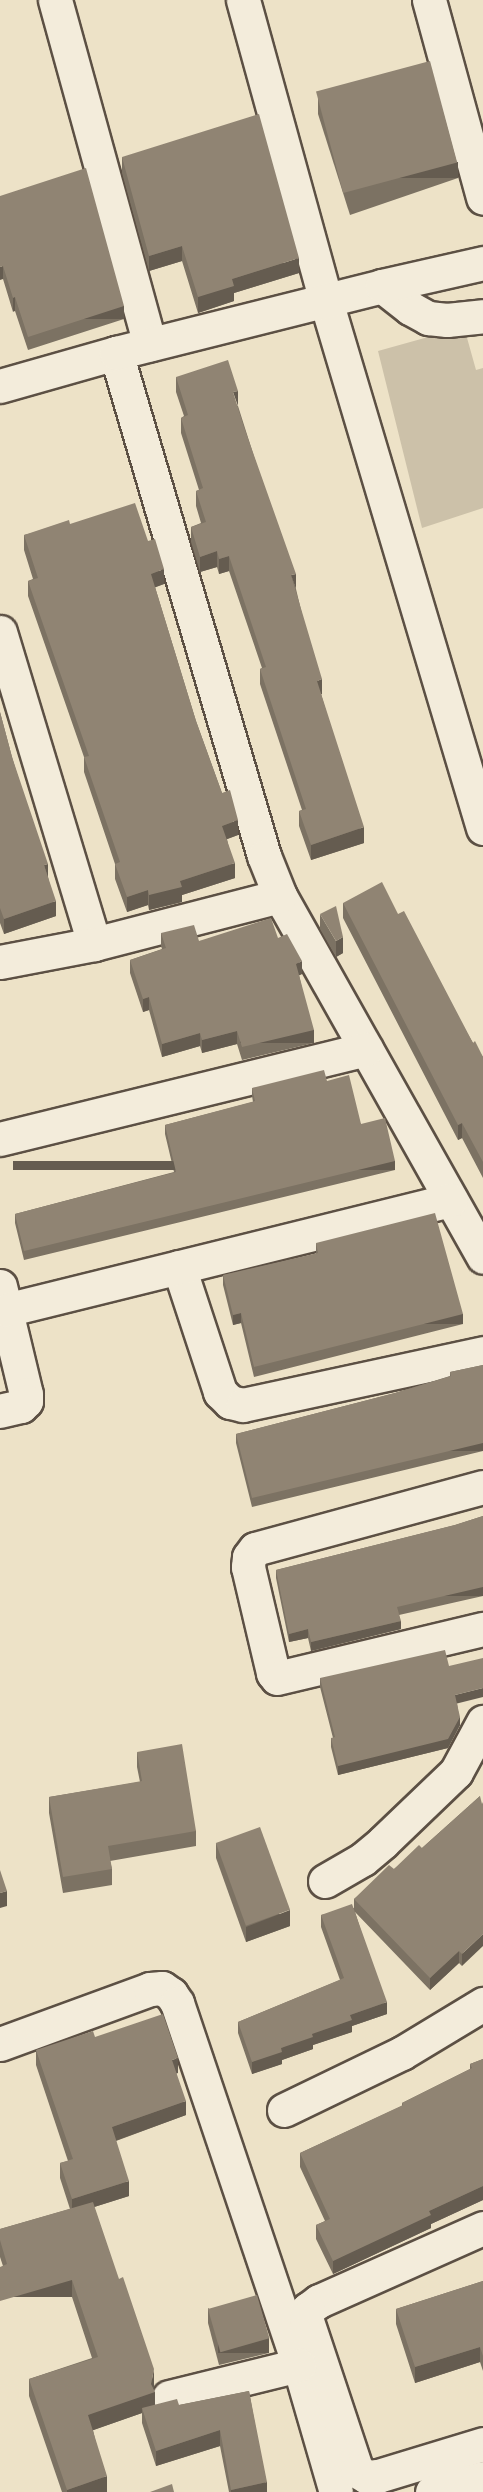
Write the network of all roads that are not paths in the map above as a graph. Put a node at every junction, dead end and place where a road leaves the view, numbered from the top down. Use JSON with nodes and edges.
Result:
{"nodes":[{"id":1,"x":56,"y":0,"type":"edge"},
{"id":2,"x":243,"y":0,"type":"edge"},
{"id":3,"x":429,"y":0,"type":"edge"},
{"id":4,"x":475,"y":137,"type":"edge"},
{"id":5,"x":483,"y":198,"type":"edge"},
{"id":6,"x":483,"y":264,"type":"edge"},
{"id":7,"x":382,"y":286,"type":"junction"},
{"id":8,"x":326,"y":301,"type":"junction"},
{"id":9,"x":483,"y":316,"type":"edge"},
{"id":10,"x":150,"y":344,"type":"junction"},
{"id":11,"x":116,"y":353,"type":"junction"},
{"id":12,"x":0,"y":386,"type":"edge"},
{"id":13,"x":0,"y":632,"type":"edge"},
{"id":14,"x":483,"y":828,"type":"edge"},
{"id":15,"x":280,"y":896,"type":"junction"},
{"id":16,"x":94,"y":944,"type":"junction"},
{"id":17,"x":0,"y":962,"type":"edge"},
{"id":18,"x":366,"y":1049,"type":"junction"},
{"id":19,"x":0,"y":1139,"type":"edge"},
{"id":20,"x":451,"y":1200,"type":"junction"},
{"id":21,"x":483,"y":1257,"type":"edge"},
{"id":22,"x":179,"y":1268,"type":"junction"},
{"id":23,"x":3,"y":1298,"type":"edge"},
{"id":24,"x":483,"y":1353,"type":"edge"},
{"id":25,"x":0,"y":1411,"type":"edge"},
{"id":26,"x":483,"y":1486,"type":"edge"},
{"id":27,"x":483,"y":1629,"type":"edge"},
{"id":28,"x":483,"y":1722,"type":"edge"},
{"id":29,"x":325,"y":1881,"type":"dead end"},
{"id":30,"x":483,"y":2004,"type":"edge"},
{"id":31,"x":0,"y":2044,"type":"edge"},
{"id":32,"x":284,"y":2110,"type":"dead end"},
{"id":33,"x":483,"y":2228,"type":"edge"},
{"id":34,"x":299,"y":2365,"type":"junction"},
{"id":35,"x":169,"y":2397,"type":"dead end"},
{"id":36,"x":483,"y":2444,"type":"edge"},
{"id":37,"x":483,"y":2478,"type":"edge"},
{"id":38,"x":336,"y":2492,"type":"edge"},
{"id":39,"x":432,"y":2492,"type":"edge"}],
"edges":[{"from":1,"to":10,"type":"street"},
{"from":2,"to":8,"type":"street"},
{"from":3,"to":4,"type":"street"},
{"from":4,"to":5,"type":"street"},
{"from":6,"to":7,"type":"street"},
{"from":7,"to":8,"type":"street"},
{"from":7,"to":9,"type":"street"},
{"from":8,"to":10,"type":"street"},
{"from":8,"to":14,"type":"street"},
{"from":10,"to":11,"type":"street"},
{"from":11,"to":12,"type":"street"},
{"from":11,"to":15,"type":"street"},
{"from":13,"to":16,"type":"street"},
{"from":15,"to":16,"type":"street"},
{"from":15,"to":18,"type":"street"},
{"from":16,"to":17,"type":"street"},
{"from":18,"to":19,"type":"street"},
{"from":18,"to":20,"type":"street"},
{"from":20,"to":21,"type":"street"},
{"from":20,"to":22,"type":"street"},
{"from":22,"to":23,"type":"street"},
{"from":22,"to":24,"type":"street"},
{"from":23,"to":25,"type":"street"},
{"from":26,"to":27,"type":"street"},
{"from":28,"to":29,"type":"street"},
{"from":30,"to":32,"type":"street"},
{"from":31,"to":34,"type":"street"},
{"from":33,"to":36,"type":"street"},
{"from":34,"to":35,"type":"street"},
{"from":34,"to":38,"type":"street"},
{"from":37,"to":39,"type":"street"}]}
